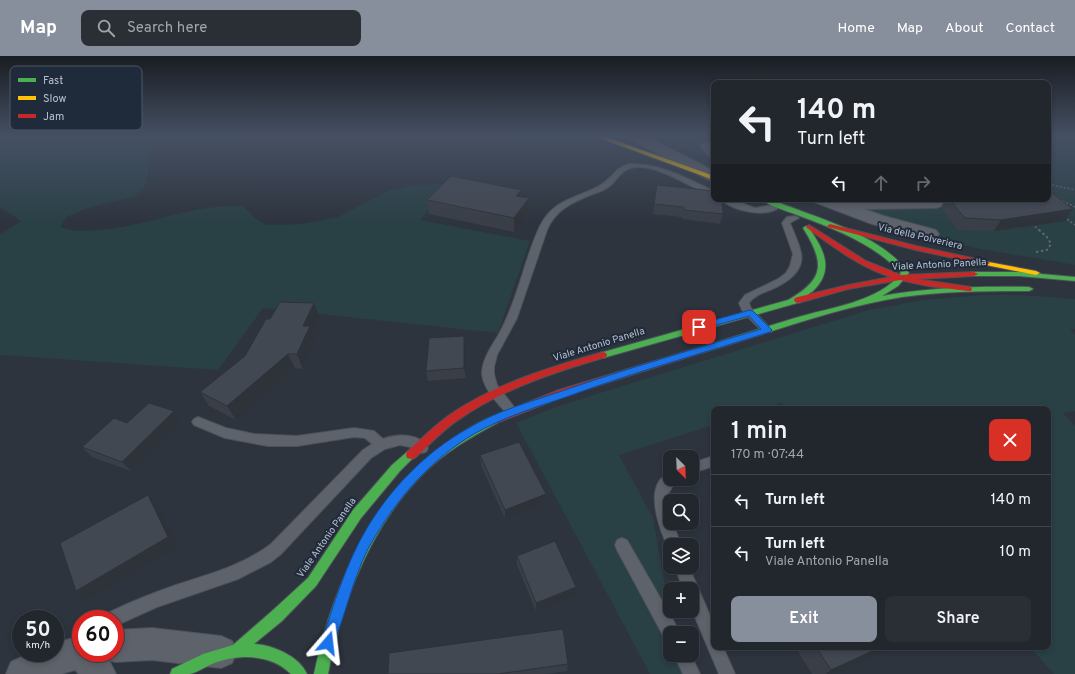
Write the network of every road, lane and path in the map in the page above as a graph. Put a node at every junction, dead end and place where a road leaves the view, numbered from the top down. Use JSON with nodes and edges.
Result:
{"nodes":[{"id":1,"x":687,"y":165,"type":"edge"},
{"id":2,"x":711,"y":176,"type":"edge"},
{"id":3,"x":1051,"y":185,"type":"edge"},
{"id":4,"x":1075,"y":190,"type":"edge"},
{"id":5,"x":711,"y":193,"type":"edge"},
{"id":6,"x":1055,"y":197,"type":"edge"},
{"id":7,"x":732,"y":202,"type":"edge"},
{"id":8,"x":770,"y":202,"type":"edge"},
{"id":9,"x":828,"y":202,"type":"edge"},
{"id":10,"x":936,"y":203,"type":"dead end"},
{"id":11,"x":777,"y":206,"type":"junction"},
{"id":12,"x":1075,"y":206,"type":"edge"},
{"id":13,"x":840,"y":207,"type":"junction"},
{"id":14,"x":1064,"y":216,"type":"edge"},
{"id":15,"x":795,"y":218,"type":"junction"},
{"id":16,"x":1030,"y":223,"type":"edge"},
{"id":17,"x":1075,"y":225,"type":"edge"},
{"id":18,"x":830,"y":226,"type":"junction"},
{"id":19,"x":930,"y":234,"type":"dead end"},
{"id":20,"x":1032,"y":252,"type":"dead end"},
{"id":21,"x":1053,"y":276,"type":"junction"},
{"id":22,"x":903,"y":277,"type":"junction"},
{"id":23,"x":1075,"y":279,"type":"edge"},
{"id":24,"x":971,"y":289,"type":"junction"},
{"id":25,"x":1038,"y":289,"type":"dead end"},
{"id":26,"x":789,"y":303,"type":"junction"},
{"id":27,"x":855,"y":304,"type":"junction"},
{"id":28,"x":750,"y":313,"type":"junction"},
{"id":29,"x":767,"y":330,"type":"junction"},
{"id":30,"x":496,"y":393,"type":"junction"},
{"id":31,"x":512,"y":412,"type":"junction"},
{"id":32,"x":198,"y":422,"type":"dead end"},
{"id":33,"x":380,"y":445,"type":"junction"},
{"id":34,"x":419,"y":446,"type":"junction"},
{"id":35,"x":434,"y":456,"type":"junction"},
{"id":36,"x":711,"y":462,"type":"edge"},
{"id":37,"x":699,"y":466,"type":"edge"},
{"id":38,"x":664,"y":486,"type":"edge"},
{"id":39,"x":672,"y":538,"type":"edge"},
{"id":40,"x":622,"y":545,"type":"dead end"},
{"id":41,"x":699,"y":609,"type":"edge"},
{"id":42,"x":124,"y":615,"type":"edge"},
{"id":43,"x":666,"y":626,"type":"edge"},
{"id":44,"x":711,"y":637,"type":"edge"},
{"id":45,"x":124,"y":646,"type":"edge"},
{"id":46,"x":716,"y":650,"type":"edge"},
{"id":47,"x":230,"y":652,"type":"junction"},
{"id":48,"x":72,"y":658,"type":"edge"},
{"id":49,"x":686,"y":662,"type":"edge"},
{"id":50,"x":23,"y":674,"type":"edge"},
{"id":51,"x":177,"y":674,"type":"edge"},
{"id":52,"x":300,"y":674,"type":"edge"},
{"id":53,"x":321,"y":674,"type":"edge"},
{"id":54,"x":692,"y":674,"type":"edge"},
{"id":55,"x":728,"y":674,"type":"edge"}],
"edges":[{"from":1,"to":2,"type":"street"},
{"from":3,"to":4,"type":"path"},
{"from":5,"to":30,"type":"lane"},
{"from":6,"to":12,"type":"path"},
{"from":7,"to":11,"type":"lane"},
{"from":8,"to":11,"type":"main road","name":"Via della Polveriera"},
{"from":9,"to":13,"type":"street"},
{"from":10,"to":13,"type":"street"},
{"from":11,"to":15,"type":"main road","name":"Via della Polveriera"},
{"from":11,"to":18,"type":"main road","name":"Via della Polveriera"},
{"from":13,"to":19,"type":"street"},
{"from":14,"to":17,"type":"path"},
{"from":15,"to":22,"type":"main road","name":"Via della Polveriera"},
{"from":15,"to":26,"type":"main road","name":"Via della Polveriera"},
{"from":15,"to":28,"type":"lane"},
{"from":16,"to":20,"type":"path"},
{"from":18,"to":21,"type":"main road","name":"Via della Polveriera"},
{"from":18,"to":22,"type":"main road","name":"Via della Polveriera"},
{"from":21,"to":22,"type":"main road","name":"Viale Antonio Panella"},
{"from":21,"to":23,"type":"main road","name":"Viale Antonio Panella"},
{"from":22,"to":24,"type":"main road","name":"Via della Polveriera"},
{"from":22,"to":26,"type":"main road","name":"Viale Antonio Panella"},
{"from":22,"to":27,"type":"main road"},
{"from":24,"to":25,"type":"main road"},
{"from":24,"to":27,"type":"main road"},
{"from":26,"to":28,"type":"main road","name":"Viale Antonio Panella"},
{"from":27,"to":29,"type":"main road"},
{"from":28,"to":29,"type":"lane"},
{"from":28,"to":30,"type":"main road","name":"Viale Antonio Panella"},
{"from":29,"to":31,"type":"main road"},
{"from":30,"to":31,"type":"lane"},
{"from":30,"to":34,"type":"main road","name":"Viale Antonio Panella"},
{"from":31,"to":35,"type":"main road"},
{"from":32,"to":33,"type":"lane"},
{"from":33,"to":34,"type":"lane"},
{"from":33,"to":42,"type":"lane"},
{"from":34,"to":35,"type":"lane"},
{"from":34,"to":47,"type":"main road","name":"Viale Antonio Panella"},
{"from":35,"to":53,"type":"main road"},
{"from":36,"to":37,"type":"lane"},
{"from":38,"to":39,"type":"lane"},
{"from":40,"to":43,"type":"lane"},
{"from":41,"to":44,"type":"lane"},
{"from":45,"to":47,"type":"street"},
{"from":46,"to":55,"type":"lane"},
{"from":47,"to":51,"type":"main road"},
{"from":47,"to":52,"type":"main road"},
{"from":48,"to":50,"type":"street"},
{"from":49,"to":54,"type":"lane"}]}
